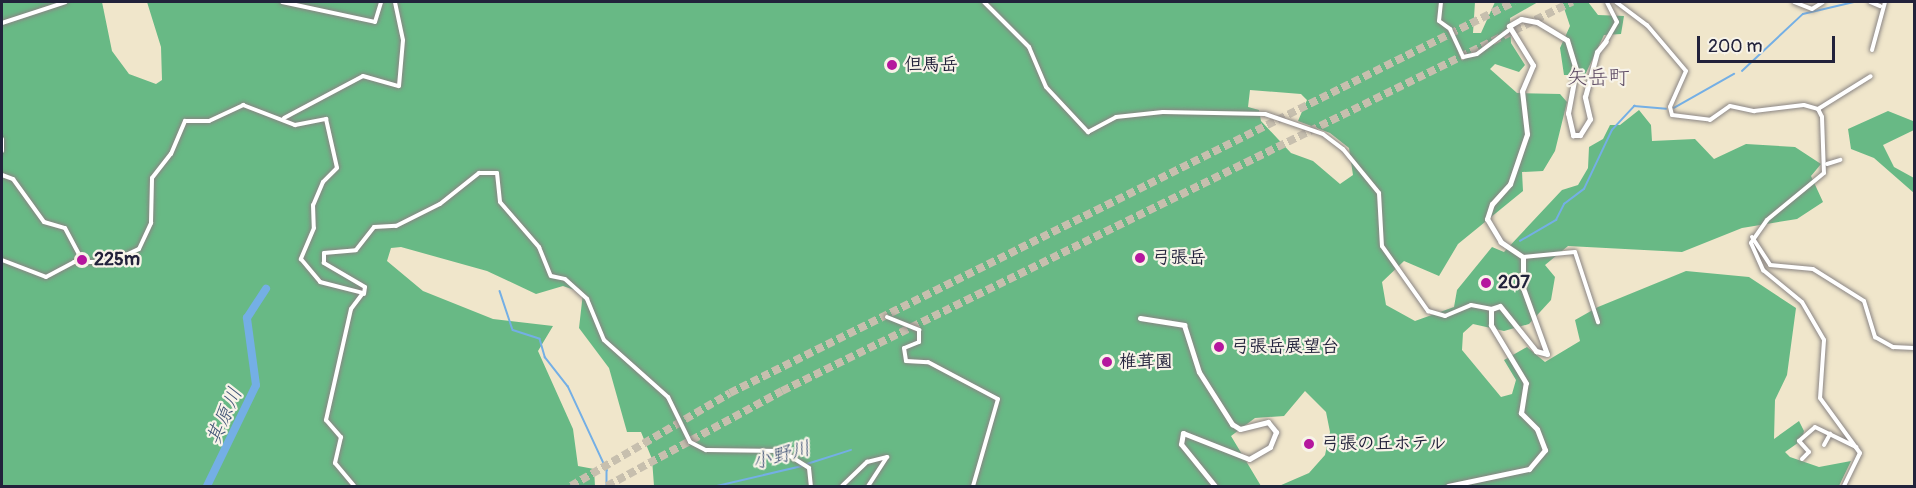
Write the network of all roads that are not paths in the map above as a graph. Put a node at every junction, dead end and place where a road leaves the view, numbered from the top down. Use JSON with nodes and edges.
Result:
{"nodes":[{"id":1,"x":66,"y":2,"type":"edge"},
{"id":2,"x":282,"y":2,"type":"edge"},
{"id":3,"x":381,"y":2,"type":"edge"},
{"id":4,"x":395,"y":2,"type":"edge"},
{"id":5,"x":984,"y":2,"type":"edge"},
{"id":6,"x":1441,"y":2,"type":"edge"},
{"id":7,"x":1607,"y":2,"type":"edge"},
{"id":8,"x":1616,"y":2,"type":"edge"},
{"id":9,"x":1794,"y":2,"type":"edge"},
{"id":10,"x":1823,"y":2,"type":"edge"},
{"id":11,"x":1870,"y":2,"type":"edge"},
{"id":12,"x":1885,"y":2,"type":"edge"},
{"id":13,"x":54,"y":4,"type":"edge"},
{"id":14,"x":1880,"y":6,"type":"junction"},
{"id":15,"x":2,"y":23,"type":"edge"},
{"id":16,"x":1508,"y":31,"type":"junction"},
{"id":17,"x":1606,"y":41,"type":"joint"},
{"id":18,"x":1872,"y":50,"type":"dead end"},
{"id":19,"x":1871,"y":76,"type":"dead end"},
{"id":20,"x":1818,"y":109,"type":"junction"},
{"id":21,"x":283,"y":119,"type":"junction"},
{"id":22,"x":2,"y":139,"type":"edge"},
{"id":23,"x":2,"y":151,"type":"edge"},
{"id":24,"x":1840,"y":160,"type":"dead end"},
{"id":25,"x":1827,"y":164,"type":"junction"},
{"id":26,"x":2,"y":175,"type":"edge"},
{"id":27,"x":1752,"y":237,"type":"junction"},
{"id":28,"x":1523,"y":257,"type":"junction"},
{"id":29,"x":2,"y":260,"type":"edge"},
{"id":30,"x":82,"y":260,"type":"junction"},
{"id":31,"x":363,"y":295,"type":"junction"},
{"id":32,"x":1491,"y":309,"type":"junction"},
{"id":33,"x":887,"y":317,"type":"dead end"},
{"id":34,"x":1140,"y":318,"type":"dead end"},
{"id":35,"x":1598,"y":321,"type":"dead end"},
{"id":36,"x":1914,"y":348,"type":"edge"},
{"id":37,"x":1830,"y":434,"type":"junction"},
{"id":38,"x":1824,"y":445,"type":"dead end"},
{"id":39,"x":1856,"y":447,"type":"junction"},
{"id":40,"x":1802,"y":459,"type":"dead end"},
{"id":41,"x":354,"y":486,"type":"edge"},
{"id":42,"x":811,"y":486,"type":"edge"},
{"id":43,"x":842,"y":486,"type":"edge"},
{"id":44,"x":868,"y":486,"type":"edge"},
{"id":45,"x":973,"y":486,"type":"edge"},
{"id":46,"x":1215,"y":486,"type":"edge"},
{"id":47,"x":1448,"y":486,"type":"edge"},
{"id":48,"x":1845,"y":486,"type":"edge"}],
"edges":[{"from":1,"to":13,"type":"street"},
{"from":2,"to":3,"type":"street"},
{"from":4,"to":21,"type":"street"},
{"from":5,"to":32,"type":"street"},
{"from":6,"to":16,"type":"street"},
{"from":7,"to":17,"type":"street"},
{"from":8,"to":20,"type":"street"},
{"from":9,"to":10,"type":"street"},
{"from":11,"to":14,"type":"street"},
{"from":12,"to":14,"type":"street"},
{"from":13,"to":15,"type":"street"},
{"from":14,"to":18,"type":"street"},
{"from":16,"to":17,"type":"street"},
{"from":16,"to":28,"type":"street"},
{"from":19,"to":20,"type":"street"},
{"from":20,"to":25,"type":"street"},
{"from":21,"to":30,"type":"street"},
{"from":21,"to":31,"type":"street"},
{"from":22,"to":23,"type":"street"},
{"from":24,"to":25,"type":"street"},
{"from":25,"to":27,"type":"street"},
{"from":26,"to":30,"type":"street"},
{"from":27,"to":36,"type":"street"},
{"from":27,"to":39,"type":"street"},
{"from":28,"to":32,"type":"street"},
{"from":28,"to":35,"type":"street"},
{"from":29,"to":30,"type":"street"},
{"from":31,"to":41,"type":"street"},
{"from":31,"to":42,"type":"street"},
{"from":32,"to":47,"type":"street"},
{"from":33,"to":45,"type":"street"},
{"from":34,"to":46,"type":"street"},
{"from":37,"to":38,"type":"street"},
{"from":37,"to":39,"type":"street"},
{"from":37,"to":40,"type":"street"},
{"from":39,"to":48,"type":"street"},
{"from":43,"to":44,"type":"street"}]}
